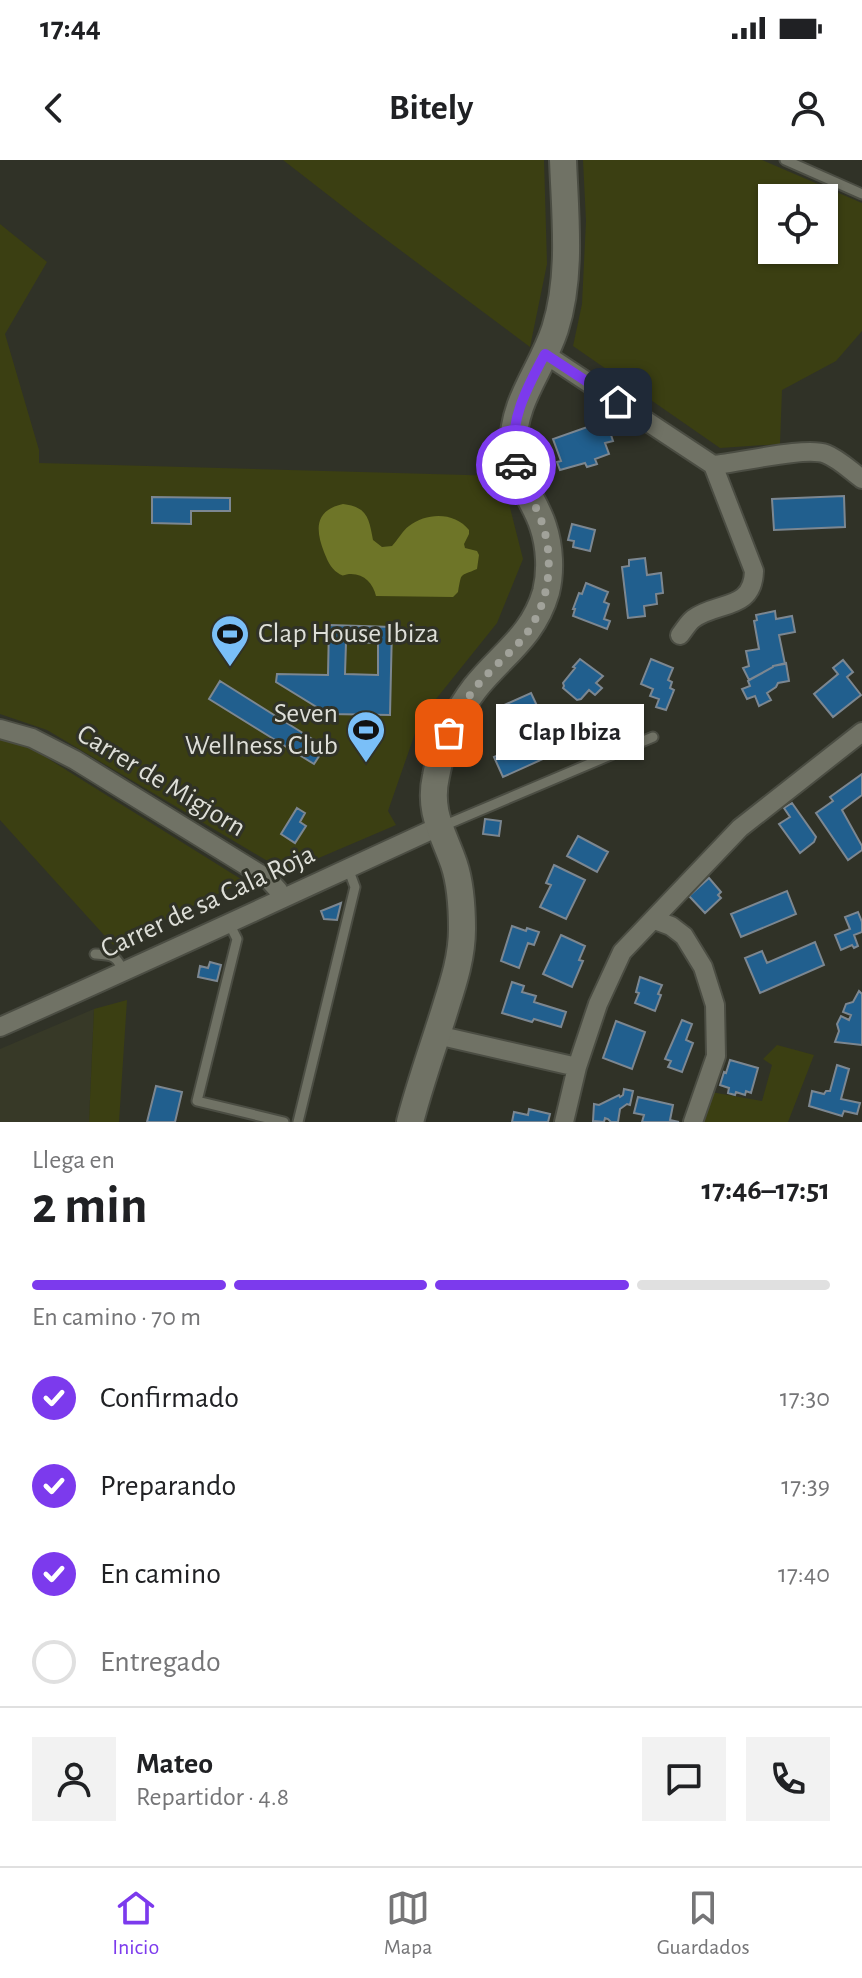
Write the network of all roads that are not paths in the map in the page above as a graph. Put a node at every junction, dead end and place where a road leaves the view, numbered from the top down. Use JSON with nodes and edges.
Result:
{"nodes":[{"id":1,"x":563,"y":160,"type":"edge"},
{"id":2,"x":785,"y":160,"type":"edge"},
{"id":3,"x":862,"y":194,"type":"edge"},
{"id":4,"x":545,"y":354,"type":"junction"},
{"id":5,"x":713,"y":465,"type":"junction"},
{"id":6,"x":862,"y":479,"type":"edge"},
{"id":7,"x":680,"y":635,"type":"dead end"},
{"id":8,"x":0,"y":729,"type":"edge"},
{"id":9,"x":862,"y":732,"type":"edge"},
{"id":10,"x":653,"y":737,"type":"dead end"},
{"id":11,"x":438,"y":827,"type":"junction"},
{"id":12,"x":348,"y":868,"type":"junction"},
{"id":13,"x":281,"y":898,"type":"junction"},
{"id":14,"x":655,"y":920,"type":"junction"},
{"id":15,"x":229,"y":923,"type":"junction"},
{"id":16,"x":95,"y":954,"type":"dead end"},
{"id":17,"x":123,"y":973,"type":"junction"},
{"id":18,"x":0,"y":1027,"type":"edge"},
{"id":19,"x":437,"y":1035,"type":"junction"},
{"id":20,"x":577,"y":1067,"type":"junction"},
{"id":21,"x":284,"y":1122,"type":"edge"},
{"id":22,"x":298,"y":1122,"type":"edge"},
{"id":23,"x":410,"y":1122,"type":"edge"},
{"id":24,"x":564,"y":1122,"type":"edge"},
{"id":25,"x":693,"y":1122,"type":"edge"}],
"edges":[{"from":1,"to":4,"type":"street"},
{"from":2,"to":3,"type":"lane"},
{"from":4,"to":5,"type":"street"},
{"from":4,"to":11,"type":"street"},
{"from":5,"to":6,"type":"street"},
{"from":5,"to":7,"type":"street"},
{"from":8,"to":13,"type":"street","name":"Carrer de Migjorn"},
{"from":9,"to":14,"type":"street"},
{"from":10,"to":11,"type":"lane"},
{"from":11,"to":12,"type":"street","name":"Carrer de sa Cala Roja"},
{"from":11,"to":19,"type":"street"},
{"from":12,"to":13,"type":"street","name":"Carrer de sa Cala Roja"},
{"from":12,"to":22,"type":"lane"},
{"from":13,"to":15,"type":"street","name":"Carrer de sa Cala Roja"},
{"from":14,"to":20,"type":"street"},
{"from":14,"to":25,"type":"street"},
{"from":15,"to":17,"type":"street","name":"Carrer de sa Cala Roja"},
{"from":15,"to":21,"type":"lane"},
{"from":16,"to":17,"type":"lane"},
{"from":17,"to":18,"type":"street","name":"Carrer de sa Cala Roja"},
{"from":19,"to":20,"type":"street"},
{"from":19,"to":23,"type":"street"},
{"from":20,"to":24,"type":"street"}]}
